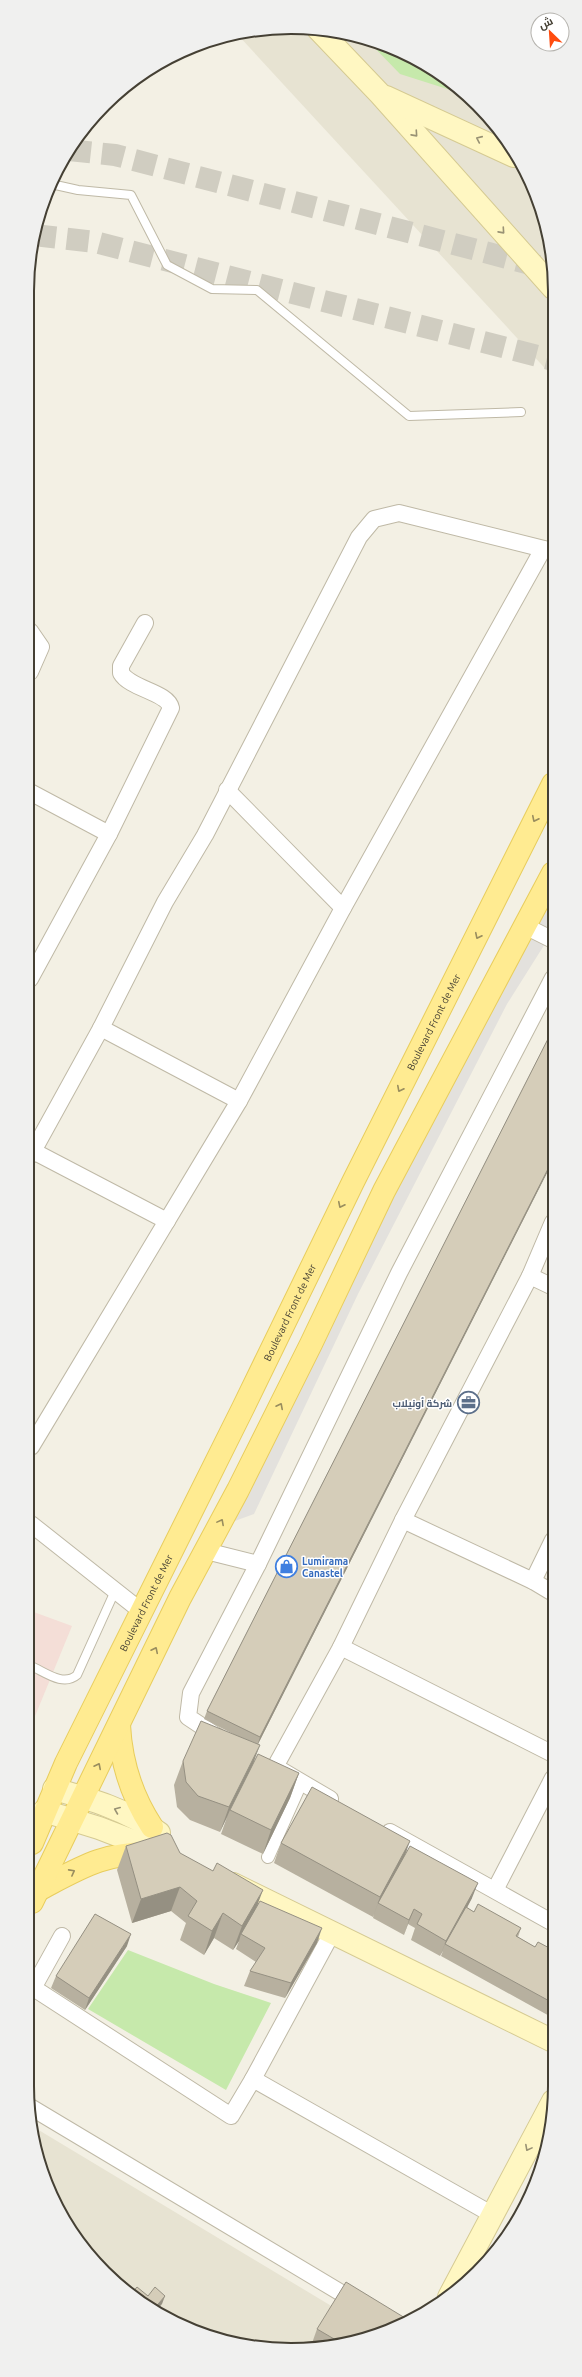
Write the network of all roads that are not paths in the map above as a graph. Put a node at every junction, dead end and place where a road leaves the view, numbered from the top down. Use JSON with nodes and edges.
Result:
{"nodes":[{"id":1,"x":325,"y":36,"type":"edge"},
{"id":2,"x":380,"y":94,"type":"junction"},
{"id":3,"x":508,"y":153,"type":"edge"},
{"id":4,"x":57,"y":185,"type":"edge"},
{"id":5,"x":547,"y":282,"type":"edge"},
{"id":6,"x":521,"y":412,"type":"dead end"},
{"id":7,"x":548,"y":550,"type":"edge"},
{"id":8,"x":145,"y":623,"type":"dead end"},
{"id":9,"x":34,"y":637,"type":"edge"},
{"id":10,"x":34,"y":663,"type":"edge"},
{"id":11,"x":227,"y":790,"type":"junction"},
{"id":12,"x":34,"y":794,"type":"edge"},
{"id":13,"x":548,"y":794,"type":"edge"},
{"id":14,"x":109,"y":834,"type":"junction"},
{"id":15,"x":548,"y":882,"type":"edge"},
{"id":16,"x":343,"y":908,"type":"junction"},
{"id":17,"x":525,"y":926,"type":"junction"},
{"id":18,"x":548,"y":938,"type":"edge"},
{"id":19,"x":34,"y":972,"type":"edge"},
{"id":20,"x":548,"y":988,"type":"edge"},
{"id":21,"x":101,"y":1028,"type":"junction"},
{"id":22,"x":239,"y":1101,"type":"junction"},
{"id":23,"x":34,"y":1149,"type":"edge"},
{"id":24,"x":34,"y":1154,"type":"edge"},
{"id":25,"x":167,"y":1221,"type":"junction"},
{"id":26,"x":548,"y":1234,"type":"edge"},
{"id":27,"x":530,"y":1276,"type":"junction"},
{"id":28,"x":548,"y":1285,"type":"edge"},
{"id":29,"x":34,"y":1442,"type":"edge"},
{"id":30,"x":403,"y":1520,"type":"junction"},
{"id":31,"x":34,"y":1526,"type":"edge"},
{"id":32,"x":548,"y":1550,"type":"edge"},
{"id":33,"x":206,"y":1551,"type":"junction"},
{"id":34,"x":258,"y":1564,"type":"junction"},
{"id":35,"x":533,"y":1581,"type":"junction"},
{"id":36,"x":548,"y":1590,"type":"edge"},
{"id":37,"x":115,"y":1591,"type":"junction"},
{"id":38,"x":141,"y":1612,"type":"junction"},
{"id":39,"x":341,"y":1647,"type":"junction"},
{"id":40,"x":34,"y":1667,"type":"edge"},
{"id":41,"x":119,"y":1725,"type":"junction"},
{"id":42,"x":234,"y":1745,"type":"edge"},
{"id":43,"x":548,"y":1751,"type":"edge"},
{"id":44,"x":301,"y":1783,"type":"junction"},
{"id":45,"x":548,"y":1788,"type":"edge"},
{"id":46,"x":54,"y":1789,"type":"junction"},
{"id":47,"x":82,"y":1796,"type":"junction"},
{"id":48,"x":342,"y":1806,"type":"edge"},
{"id":49,"x":44,"y":1811,"type":"junction"},
{"id":50,"x":72,"y":1819,"type":"junction"},
{"id":51,"x":377,"y":1825,"type":"edge"},
{"id":52,"x":152,"y":1827,"type":"junction"},
{"id":53,"x":34,"y":1838,"type":"edge"},
{"id":54,"x":34,"y":1848,"type":"edge"},
{"id":55,"x":162,"y":1853,"type":"junction"},
{"id":56,"x":53,"y":1857,"type":"junction"},
{"id":57,"x":268,"y":1858,"type":"dead end"},
{"id":58,"x":216,"y":1875,"type":"edge"},
{"id":59,"x":495,"y":1890,"type":"junction"},
{"id":60,"x":35,"y":1896,"type":"edge"},
{"id":61,"x":548,"y":1921,"type":"edge"},
{"id":62,"x":332,"y":1933,"type":"junction"},
{"id":63,"x":62,"y":1936,"type":"dead end"},
{"id":64,"x":34,"y":1985,"type":"edge"},
{"id":65,"x":34,"y":1989,"type":"edge"},
{"id":66,"x":548,"y":2039,"type":"edge"},
{"id":67,"x":253,"y":2079,"type":"junction"},
{"id":68,"x":35,"y":2110,"type":"edge"},
{"id":69,"x":546,"y":2114,"type":"edge"},
{"id":70,"x":493,"y":2215,"type":"junction"},
{"id":71,"x":458,"y":2281,"type":"edge"},
{"id":72,"x":370,"y":2310,"type":"edge"}],
"edges":[{"from":1,"to":2,"type":"main road"},
{"from":3,"to":2,"type":"main road","one_way":true},
{"from":2,"to":5,"type":"main road","one_way":true},
{"from":4,"to":6,"type":"lane"},
{"from":7,"to":11,"type":"street"},
{"from":7,"to":16,"type":"street"},
{"from":8,"to":14,"type":"street"},
{"from":9,"to":10,"type":"street"},
{"from":11,"to":16,"type":"street"},
{"from":11,"to":21,"type":"street"},
{"from":12,"to":14,"type":"street"},
{"from":13,"to":38,"type":"main road","name":"Boulevard Front de Mer","one_way":true},
{"from":14,"to":19,"type":"street"},
{"from":15,"to":17,"type":"main road"},
{"from":16,"to":22,"type":"street"},
{"from":17,"to":18,"type":"street"},
{"from":33,"to":17,"type":"main road","one_way":true},
{"from":20,"to":34,"type":"street"},
{"from":21,"to":22,"type":"street"},
{"from":21,"to":23,"type":"street"},
{"from":22,"to":25,"type":"street"},
{"from":24,"to":25,"type":"street"},
{"from":25,"to":29,"type":"street"},
{"from":26,"to":27,"type":"street"},
{"from":27,"to":28,"type":"street"},
{"from":27,"to":30,"type":"street"},
{"from":30,"to":35,"type":"street"},
{"from":30,"to":39,"type":"street"},
{"from":31,"to":37,"type":"street"},
{"from":32,"to":35,"type":"street"},
{"from":33,"to":34,"type":"street"},
{"from":41,"to":33,"type":"main road","one_way":true},
{"from":34,"to":42,"type":"street"},
{"from":35,"to":36,"type":"street"},
{"from":37,"to":38,"type":"street"},
{"from":37,"to":40,"type":"lane"},
{"from":38,"to":46,"type":"main road","name":"Boulevard Front de Mer"},
{"from":39,"to":43,"type":"street"},
{"from":39,"to":44,"type":"street"},
{"from":47,"to":41,"type":"main road","one_way":true},
{"from":41,"to":52,"type":"main road"},
{"from":44,"to":48,"type":"street"},
{"from":44,"to":57,"type":"street"},
{"from":45,"to":59,"type":"street"},
{"from":46,"to":47,"type":"main road"},
{"from":46,"to":49,"type":"main road","name":"Boulevard Front de Mer"},
{"from":47,"to":50,"type":"main road"},
{"from":52,"to":47,"type":"main road","one_way":true},
{"from":49,"to":50,"type":"main road"},
{"from":49,"to":53,"type":"main road","name":"Boulevard Front de Mer"},
{"from":50,"to":55,"type":"main road"},
{"from":50,"to":56,"type":"main road"},
{"from":51,"to":59,"type":"street"},
{"from":52,"to":55,"type":"main road"},
{"from":54,"to":56,"type":"main road"},
{"from":60,"to":55,"type":"main road","one_way":true},
{"from":56,"to":60,"type":"main road"},
{"from":58,"to":62,"type":"main road"},
{"from":59,"to":61,"type":"street"},
{"from":62,"to":66,"type":"main road"},
{"from":62,"to":67,"type":"street"},
{"from":63,"to":64,"type":"street"},
{"from":65,"to":67,"type":"street"},
{"from":67,"to":70,"type":"street"},
{"from":68,"to":72,"type":"street"},
{"from":69,"to":70,"type":"main road","one_way":true},
{"from":70,"to":71,"type":"main road"}]}
